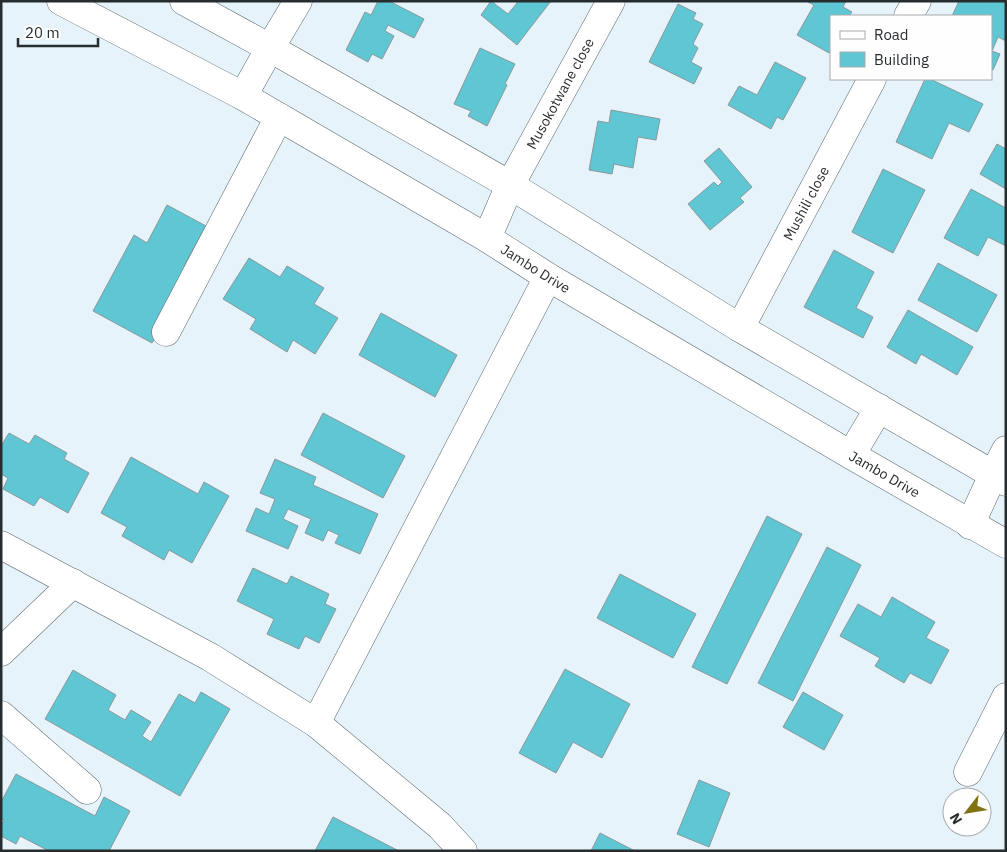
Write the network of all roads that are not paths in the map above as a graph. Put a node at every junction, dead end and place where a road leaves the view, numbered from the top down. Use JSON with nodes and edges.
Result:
{"nodes":[{"id":1,"x":61,"y":1,"type":"edge"},
{"id":2,"x":184,"y":1,"type":"edge"},
{"id":3,"x":298,"y":1,"type":"edge"},
{"id":4,"x":611,"y":1,"type":"edge"},
{"id":5,"x":917,"y":1,"type":"edge"},
{"id":6,"x":909,"y":15,"type":"edge"},
{"id":7,"x":270,"y":48,"type":"junction"},
{"id":8,"x":871,"y":80,"type":"edge"},
{"id":9,"x":242,"y":96,"type":"junction"},
{"id":10,"x":279,"y":117,"type":"junction"},
{"id":11,"x":510,"y":186,"type":"junction"},
{"id":12,"x":487,"y":238,"type":"junction"},
{"id":13,"x":548,"y":278,"type":"junction"},
{"id":14,"x":740,"y":328,"type":"junction"},
{"id":15,"x":166,"y":332,"type":"dead end"},
{"id":16,"x":880,"y":408,"type":"junction"},
{"id":17,"x":1006,"y":450,"type":"edge"},
{"id":18,"x":851,"y":455,"type":"junction"},
{"id":19,"x":999,"y":478,"type":"edge"},
{"id":20,"x":970,"y":524,"type":"junction"},
{"id":21,"x":1006,"y":544,"type":"edge"},
{"id":22,"x":1,"y":545,"type":"edge"},
{"id":23,"x":73,"y":583,"type":"junction"},
{"id":24,"x":1,"y":652,"type":"edge"},
{"id":25,"x":1006,"y":697,"type":"edge"},
{"id":26,"x":1,"y":714,"type":"edge"},
{"id":27,"x":316,"y":723,"type":"junction"},
{"id":28,"x":968,"y":772,"type":"dead end"},
{"id":29,"x":86,"y":790,"type":"dead end"},
{"id":30,"x":463,"y":851,"type":"edge"}],
"edges":[{"from":1,"to":9,"type":"street","name":"Jambo Drive"},
{"from":2,"to":7,"type":"street"},
{"from":3,"to":7,"type":"street"},
{"from":4,"to":11,"type":"street","name":"Musokotwane close"},
{"from":5,"to":6,"type":"street"},
{"from":7,"to":9,"type":"street"},
{"from":7,"to":11,"type":"street"},
{"from":8,"to":14,"type":"street","name":"Mushili close"},
{"from":9,"to":10,"type":"street","name":"Jambo Drive"},
{"from":10,"to":12,"type":"street","name":"Jambo Drive"},
{"from":10,"to":15,"type":"street"},
{"from":11,"to":12,"type":"street","name":"Musokotwane close"},
{"from":11,"to":14,"type":"street"},
{"from":12,"to":13,"type":"street","name":"Jambo Drive"},
{"from":13,"to":18,"type":"street","name":"Jambo Drive"},
{"from":13,"to":27,"type":"street"},
{"from":14,"to":16,"type":"street"},
{"from":16,"to":18,"type":"street"},
{"from":16,"to":19,"type":"street"},
{"from":17,"to":19,"type":"street"},
{"from":18,"to":20,"type":"street","name":"Jambo Drive"},
{"from":19,"to":20,"type":"street"},
{"from":20,"to":21,"type":"street","name":"Jambo Drive"},
{"from":22,"to":23,"type":"street"},
{"from":23,"to":24,"type":"street"},
{"from":23,"to":27,"type":"street"},
{"from":25,"to":28,"type":"street"},
{"from":26,"to":29,"type":"street"},
{"from":27,"to":30,"type":"street"}]}
